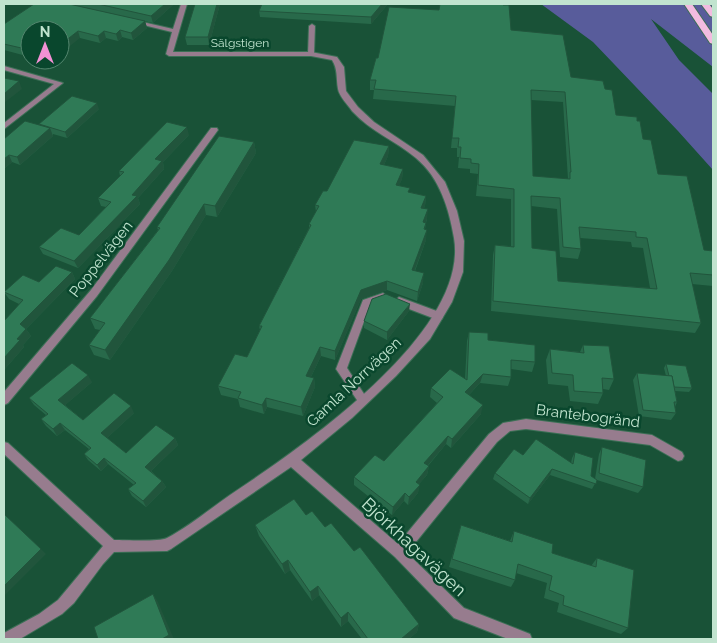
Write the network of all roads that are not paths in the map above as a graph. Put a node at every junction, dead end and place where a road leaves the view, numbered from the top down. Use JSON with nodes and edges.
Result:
{"nodes":[{"id":1,"x":184,"y":4,"type":"edge"},
{"id":2,"x":688,"y":4,"type":"edge"},
{"id":3,"x":705,"y":4,"type":"edge"},
{"id":4,"x":713,"y":14,"type":"edge"},
{"id":5,"x":129,"y":20,"type":"edge"},
{"id":6,"x":312,"y":26,"type":"dead end"},
{"id":7,"x":175,"y":31,"type":"junction"},
{"id":8,"x":713,"y":40,"type":"edge"},
{"id":9,"x":311,"y":54,"type":"junction"},
{"id":10,"x":335,"y":58,"type":"joint"},
{"id":11,"x":4,"y":68,"type":"edge"},
{"id":12,"x":4,"y":127,"type":"edge"},
{"id":13,"x":214,"y":130,"type":"dead end"},
{"id":14,"x":438,"y":316,"type":"junction"},
{"id":15,"x":4,"y":400,"type":"edge"},
{"id":16,"x":363,"y":400,"type":"junction"},
{"id":17,"x":4,"y":447,"type":"edge"},
{"id":18,"x":678,"y":456,"type":"dead end"},
{"id":19,"x":292,"y":460,"type":"junction"},
{"id":20,"x":112,"y":546,"type":"junction"},
{"id":21,"x":399,"y":553,"type":"junction"},
{"id":22,"x":7,"y":639,"type":"edge"},
{"id":23,"x":525,"y":639,"type":"edge"}],
"edges":[{"from":1,"to":7,"type":"street","name":"Sälgstigen"},
{"from":2,"to":8,"type":"highway"},
{"from":3,"to":4,"type":"highway"},
{"from":5,"to":7,"type":"street"},
{"from":6,"to":9,"type":"street"},
{"from":7,"to":9,"type":"street","name":"Sälgstigen"},
{"from":9,"to":10,"type":"street","name":"Sälgstigen"},
{"from":10,"to":14,"type":"street","name":"Gamla Norrvägen"},
{"from":11,"to":12,"type":"street"},
{"from":13,"to":15,"type":"street","name":"Poppelvägen"},
{"from":14,"to":16,"type":"street","name":"Gamla Norrvägen"},
{"from":14,"to":16,"type":"street"},
{"from":16,"to":19,"type":"street","name":"Gamla Norrvägen"},
{"from":17,"to":20,"type":"street"},
{"from":18,"to":21,"type":"street","name":"Brantebogränd"},
{"from":19,"to":20,"type":"street","name":"Gamla Norrvägen"},
{"from":19,"to":21,"type":"street","name":"Björkhagavägen"},
{"from":20,"to":22,"type":"street"},
{"from":21,"to":23,"type":"street","name":"Björkhagavägen"}]}
